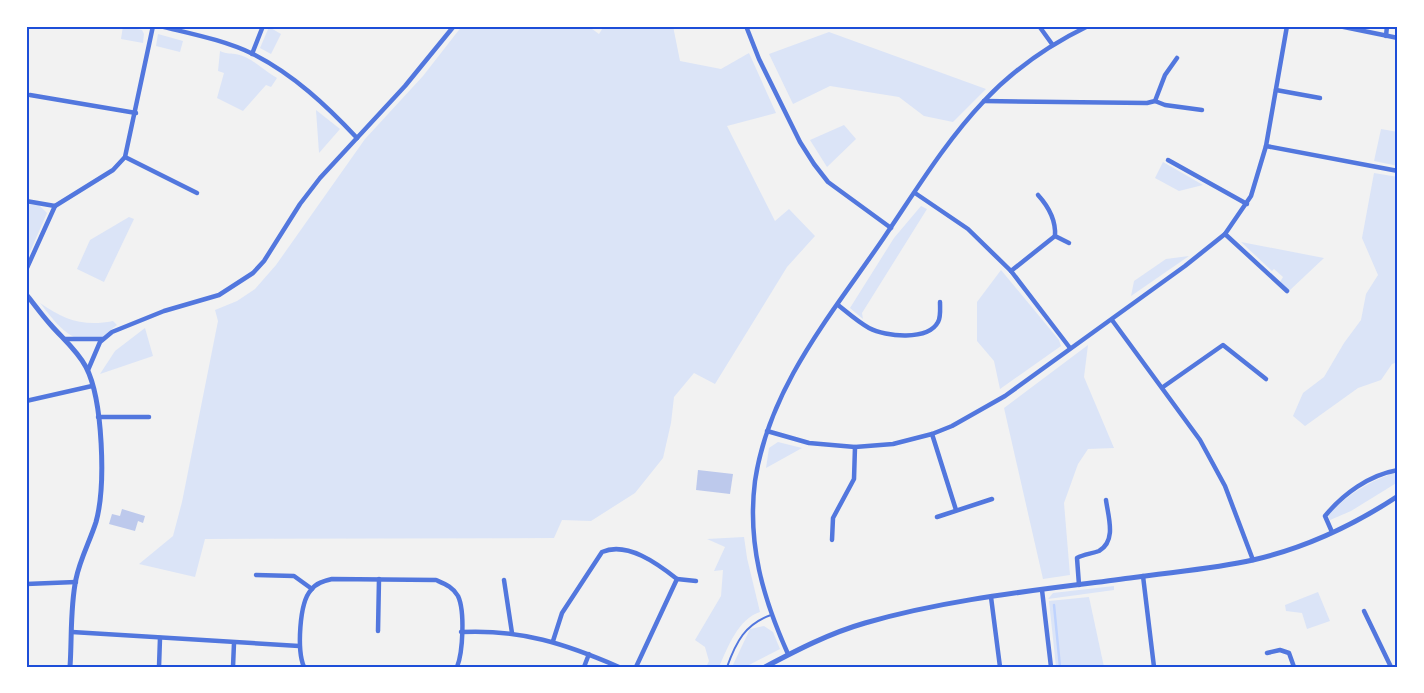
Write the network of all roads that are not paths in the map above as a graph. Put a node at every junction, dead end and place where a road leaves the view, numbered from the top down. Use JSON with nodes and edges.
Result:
{"nodes":[{"id":1,"x":153,"y":26,"type":"edge"},
{"id":2,"x":160,"y":26,"type":"edge"},
{"id":3,"x":263,"y":26,"type":"edge"},
{"id":4,"x":454,"y":26,"type":"edge"},
{"id":5,"x":746,"y":26,"type":"edge"},
{"id":6,"x":1039,"y":26,"type":"edge"},
{"id":7,"x":1088,"y":26,"type":"edge"},
{"id":8,"x":1287,"y":26,"type":"edge"},
{"id":9,"x":1339,"y":26,"type":"edge"},
{"id":10,"x":1387,"y":26,"type":"edge"},
{"id":11,"x":1386,"y":36,"type":"junction"},
{"id":12,"x":1398,"y":38,"type":"edge"},
{"id":13,"x":1052,"y":44,"type":"junction"},
{"id":14,"x":252,"y":54,"type":"junction"},
{"id":15,"x":1177,"y":58,"type":"dead end"},
{"id":16,"x":1276,"y":90,"type":"junction"},
{"id":17,"x":30,"y":95,"type":"dead end"},
{"id":18,"x":1320,"y":98,"type":"dead end"},
{"id":19,"x":984,"y":101,"type":"junction"},
{"id":20,"x":1155,"y":101,"type":"junction"},
{"id":21,"x":1202,"y":110,"type":"dead end"},
{"id":22,"x":136,"y":114,"type":"junction"},
{"id":23,"x":357,"y":138,"type":"junction"},
{"id":24,"x":1266,"y":146,"type":"junction"},
{"id":25,"x":125,"y":157,"type":"junction"},
{"id":26,"x":1168,"y":160,"type":"dead end"},
{"id":27,"x":1398,"y":171,"type":"edge"},
{"id":28,"x":915,"y":192,"type":"junction"},
{"id":29,"x":197,"y":193,"type":"dead end"},
{"id":30,"x":1038,"y":195,"type":"dead end"},
{"id":31,"x":26,"y":201,"type":"edge"},
{"id":32,"x":1247,"y":204,"type":"junction"},
{"id":33,"x":55,"y":206,"type":"junction"},
{"id":34,"x":891,"y":228,"type":"junction"},
{"id":35,"x":1225,"y":234,"type":"junction"},
{"id":36,"x":1055,"y":236,"type":"junction"},
{"id":37,"x":1069,"y":243,"type":"dead end"},
{"id":38,"x":26,"y":270,"type":"edge"},
{"id":39,"x":1012,"y":271,"type":"junction"},
{"id":40,"x":1287,"y":291,"type":"dead end"},
{"id":41,"x":26,"y":294,"type":"edge"},
{"id":42,"x":940,"y":302,"type":"dead end"},
{"id":43,"x":838,"y":305,"type":"junction"},
{"id":44,"x":1112,"y":320,"type":"junction"},
{"id":45,"x":65,"y":339,"type":"junction"},
{"id":46,"x":103,"y":339,"type":"junction"},
{"id":47,"x":1070,"y":348,"type":"junction"},
{"id":48,"x":88,"y":370,"type":"junction"},
{"id":49,"x":1266,"y":379,"type":"dead end"},
{"id":50,"x":92,"y":386,"type":"junction"},
{"id":51,"x":1163,"y":387,"type":"junction"},
{"id":52,"x":26,"y":401,"type":"edge"},
{"id":53,"x":149,"y":417,"type":"dead end"},
{"id":54,"x":98,"y":418,"type":"junction"},
{"id":55,"x":767,"y":431,"type":"junction"},
{"id":56,"x":932,"y":434,"type":"junction"},
{"id":57,"x":855,"y":447,"type":"junction"},
{"id":58,"x":1398,"y":470,"type":"edge"},
{"id":59,"x":1398,"y":496,"type":"edge"},
{"id":60,"x":992,"y":499,"type":"dead end"},
{"id":61,"x":1106,"y":500,"type":"dead end"},
{"id":62,"x":956,"y":510,"type":"junction"},
{"id":63,"x":937,"y":517,"type":"dead end"},
{"id":64,"x":1332,"y":532,"type":"junction"},
{"id":65,"x":832,"y":540,"type":"dead end"},
{"id":66,"x":1253,"y":560,"type":"junction"},
{"id":67,"x":256,"y":575,"type":"dead end"},
{"id":68,"x":1143,"y":576,"type":"junction"},
{"id":69,"x":379,"y":579,"type":"junction"},
{"id":70,"x":677,"y":579,"type":"junction"},
{"id":71,"x":504,"y":580,"type":"dead end"},
{"id":72,"x":696,"y":581,"type":"dead end"},
{"id":73,"x":76,"y":582,"type":"junction"},
{"id":74,"x":26,"y":584,"type":"edge"},
{"id":75,"x":1079,"y":585,"type":"junction"},
{"id":76,"x":312,"y":588,"type":"junction"},
{"id":77,"x":1042,"y":590,"type":"junction"},
{"id":78,"x":991,"y":597,"type":"junction"},
{"id":79,"x":1364,"y":612,"type":"dead end"},
{"id":80,"x":771,"y":615,"type":"junction"},
{"id":81,"x":378,"y":630,"type":"dead end"},
{"id":82,"x":72,"y":632,"type":"junction"},
{"id":83,"x":462,"y":632,"type":"junction"},
{"id":84,"x":512,"y":633,"type":"junction"},
{"id":85,"x":160,"y":638,"type":"junction"},
{"id":86,"x":553,"y":641,"type":"junction"},
{"id":87,"x":234,"y":643,"type":"junction"},
{"id":88,"x":299,"y":646,"type":"junction"},
{"id":89,"x":1267,"y":653,"type":"dead end"},
{"id":90,"x":589,"y":654,"type":"junction"},
{"id":91,"x":788,"y":654,"type":"junction"},
{"id":92,"x":70,"y":667,"type":"edge"},
{"id":93,"x":159,"y":667,"type":"edge"},
{"id":94,"x":233,"y":667,"type":"edge"},
{"id":95,"x":304,"y":667,"type":"edge"},
{"id":96,"x":457,"y":667,"type":"edge"},
{"id":97,"x":584,"y":667,"type":"edge"},
{"id":98,"x":620,"y":667,"type":"edge"},
{"id":99,"x":636,"y":667,"type":"edge"},
{"id":100,"x":727,"y":667,"type":"edge"},
{"id":101,"x":765,"y":667,"type":"edge"},
{"id":102,"x":1000,"y":667,"type":"edge"},
{"id":103,"x":1051,"y":667,"type":"edge"},
{"id":104,"x":1154,"y":667,"type":"edge"},
{"id":105,"x":1294,"y":667,"type":"edge"},
{"id":106,"x":1391,"y":667,"type":"edge"}],
"edges":[{"from":1,"to":22,"type":"street"},
{"from":2,"to":14,"type":"street"},
{"from":3,"to":14,"type":"street"},
{"from":4,"to":23,"type":"street"},
{"from":5,"to":34,"type":"street"},
{"from":6,"to":13,"type":"street"},
{"from":7,"to":13,"type":"street"},
{"from":8,"to":16,"type":"street"},
{"from":9,"to":11,"type":"street"},
{"from":10,"to":11,"type":"street"},
{"from":11,"to":12,"type":"street"},
{"from":13,"to":19,"type":"street"},
{"from":14,"to":23,"type":"street"},
{"from":15,"to":20,"type":"street"},
{"from":16,"to":18,"type":"street"},
{"from":16,"to":24,"type":"street"},
{"from":17,"to":22,"type":"street"},
{"from":19,"to":20,"type":"street"},
{"from":19,"to":28,"type":"street"},
{"from":20,"to":21,"type":"street"},
{"from":22,"to":25,"type":"street"},
{"from":23,"to":46,"type":"street"},
{"from":24,"to":27,"type":"street"},
{"from":24,"to":32,"type":"street"},
{"from":25,"to":29,"type":"street"},
{"from":25,"to":33,"type":"street"},
{"from":26,"to":32,"type":"street"},
{"from":28,"to":34,"type":"street"},
{"from":28,"to":39,"type":"street"},
{"from":30,"to":36,"type":"street"},
{"from":31,"to":33,"type":"street"},
{"from":32,"to":35,"type":"street"},
{"from":33,"to":38,"type":"street"},
{"from":34,"to":43,"type":"street"},
{"from":35,"to":40,"type":"street"},
{"from":35,"to":44,"type":"street"},
{"from":36,"to":37,"type":"street"},
{"from":36,"to":39,"type":"street"},
{"from":39,"to":47,"type":"street"},
{"from":41,"to":45,"type":"street"},
{"from":42,"to":43,"type":"street"},
{"from":43,"to":55,"type":"street"},
{"from":44,"to":47,"type":"street"},
{"from":44,"to":51,"type":"street"},
{"from":45,"to":46,"type":"street"},
{"from":45,"to":48,"type":"street"},
{"from":46,"to":48,"type":"street"},
{"from":47,"to":56,"type":"street"},
{"from":48,"to":50,"type":"street"},
{"from":49,"to":51,"type":"street"},
{"from":50,"to":52,"type":"street"},
{"from":50,"to":54,"type":"street"},
{"from":51,"to":66,"type":"street"},
{"from":53,"to":54,"type":"street"},
{"from":54,"to":73,"type":"street"},
{"from":55,"to":57,"type":"street"},
{"from":55,"to":80,"type":"street"},
{"from":56,"to":57,"type":"street"},
{"from":56,"to":62,"type":"street"},
{"from":57,"to":65,"type":"street"},
{"from":58,"to":64,"type":"street"},
{"from":59,"to":64,"type":"street"},
{"from":60,"to":62,"type":"street"},
{"from":61,"to":75,"type":"street"},
{"from":62,"to":63,"type":"street"},
{"from":64,"to":66,"type":"street"},
{"from":66,"to":68,"type":"street"},
{"from":67,"to":76,"type":"street"},
{"from":68,"to":75,"type":"street"},
{"from":68,"to":104,"type":"street"},
{"from":69,"to":76,"type":"street"},
{"from":69,"to":81,"type":"street"},
{"from":69,"to":83,"type":"street"},
{"from":70,"to":72,"type":"street"},
{"from":70,"to":86,"type":"street"},
{"from":70,"to":99,"type":"street"},
{"from":71,"to":84,"type":"street"},
{"from":73,"to":74,"type":"street"},
{"from":73,"to":82,"type":"street"},
{"from":75,"to":77,"type":"street"},
{"from":76,"to":88,"type":"street"},
{"from":77,"to":78,"type":"street"},
{"from":77,"to":103,"type":"street"},
{"from":78,"to":91,"type":"street"},
{"from":78,"to":102,"type":"street"},
{"from":79,"to":106,"type":"street"},
{"from":80,"to":91,"type":"street"},
{"from":80,"to":100,"type":"lane"},
{"from":82,"to":85,"type":"street"},
{"from":82,"to":92,"type":"street"},
{"from":83,"to":84,"type":"street"},
{"from":83,"to":96,"type":"street"},
{"from":84,"to":86,"type":"street"},
{"from":85,"to":87,"type":"street"},
{"from":85,"to":93,"type":"street"},
{"from":86,"to":90,"type":"street"},
{"from":87,"to":88,"type":"street"},
{"from":87,"to":94,"type":"street"},
{"from":88,"to":95,"type":"street"},
{"from":89,"to":105,"type":"street"},
{"from":90,"to":97,"type":"street"},
{"from":90,"to":98,"type":"street"},
{"from":91,"to":101,"type":"street"}]}
